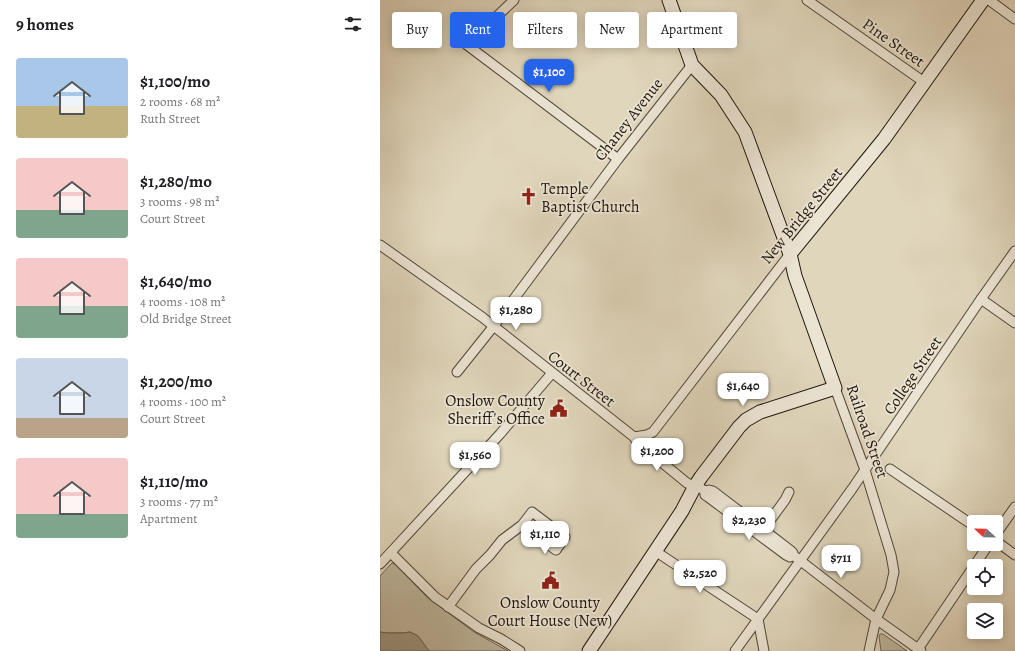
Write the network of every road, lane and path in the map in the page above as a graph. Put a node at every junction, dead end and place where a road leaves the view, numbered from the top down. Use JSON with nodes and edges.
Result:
{"nodes":[{"id":1,"x":514,"y":0,"type":"edge"},
{"id":2,"x":669,"y":0,"type":"edge"},
{"id":3,"x":807,"y":0,"type":"edge"},
{"id":4,"x":983,"y":0,"type":"edge"},
{"id":5,"x":989,"y":0,"type":"edge"},
{"id":6,"x":1015,"y":19,"type":"edge"},
{"id":7,"x":692,"y":65,"type":"junction"},
{"id":8,"x":924,"y":82,"type":"junction"},
{"id":9,"x":618,"y":159,"type":"junction"},
{"id":10,"x":380,"y":245,"type":"edge"},
{"id":11,"x":1015,"y":251,"type":"edge"},
{"id":12,"x":790,"y":254,"type":"junction"},
{"id":13,"x":981,"y":299,"type":"junction"},
{"id":14,"x":1015,"y":323,"type":"edge"},
{"id":15,"x":493,"y":327,"type":"junction"},
{"id":16,"x":457,"y":372,"type":"dead end"},
{"id":17,"x":552,"y":373,"type":"junction"},
{"id":18,"x":835,"y":388,"type":"junction"},
{"id":19,"x":634,"y":438,"type":"junction"},
{"id":20,"x":890,"y":469,"type":"dead end"},
{"id":21,"x":865,"y":470,"type":"junction"},
{"id":22,"x":700,"y":489,"type":"junction"},
{"id":23,"x":789,"y":492,"type":"dead end"},
{"id":24,"x":1015,"y":507,"type":"edge"},
{"id":25,"x":967,"y":521,"type":"edge"},
{"id":26,"x":1003,"y":524,"type":"edge"},
{"id":27,"x":522,"y":525,"type":"junction"},
{"id":28,"x":763,"y":530,"type":"junction"},
{"id":29,"x":1003,"y":547,"type":"edge"},
{"id":30,"x":655,"y":551,"type":"junction"},
{"id":31,"x":390,"y":553,"type":"junction"},
{"id":32,"x":1015,"y":555,"type":"edge"},
{"id":33,"x":796,"y":558,"type":"junction"},
{"id":34,"x":380,"y":564,"type":"edge"},
{"id":35,"x":967,"y":577,"type":"edge"},
{"id":36,"x":448,"y":607,"type":"junction"},
{"id":37,"x":758,"y":619,"type":"junction"},
{"id":38,"x":876,"y":619,"type":"junction"},
{"id":39,"x":920,"y":650,"type":"edge"},
{"id":40,"x":520,"y":651,"type":"edge"},
{"id":41,"x":589,"y":651,"type":"edge"},
{"id":42,"x":735,"y":651,"type":"edge"},
{"id":43,"x":764,"y":651,"type":"edge"},
{"id":44,"x":869,"y":651,"type":"edge"}],
"edges":[{"from":1,"to":9,"type":"street"},
{"from":2,"to":7,"type":"main road"},
{"from":3,"to":8,"type":"street","name":"Pine Street"},
{"from":4,"to":8,"type":"main road","name":"New Bridge Street"},
{"from":5,"to":6,"type":"street"},
{"from":7,"to":9,"type":"street","name":"Chaney Avenue"},
{"from":7,"to":12,"type":"main road","name":"Railroad Street"},
{"from":8,"to":12,"type":"main road","name":"New Bridge Street"},
{"from":9,"to":15,"type":"street","name":"Chaney Avenue"},
{"from":10,"to":15,"type":"street","name":"Court Street"},
{"from":11,"to":13,"type":"street","name":"College Street"},
{"from":12,"to":18,"type":"main road","name":"Railroad Street"},
{"from":12,"to":19,"type":"street","name":"New Bridge Street"},
{"from":13,"to":14,"type":"street"},
{"from":13,"to":21,"type":"street","name":"College Street"},
{"from":15,"to":16,"type":"street","name":"Chaney Avenue"},
{"from":15,"to":17,"type":"street","name":"Court Street"},
{"from":17,"to":19,"type":"street","name":"Court Street"},
{"from":17,"to":31,"type":"street"},
{"from":18,"to":21,"type":"street","name":"Railroad Street"},
{"from":18,"to":22,"type":"main road"},
{"from":19,"to":22,"type":"street","name":"Court Street"},
{"from":20,"to":25,"type":"street"},
{"from":21,"to":33,"type":"street","name":"College Street"},
{"from":21,"to":38,"type":"street","name":"Railroad Street"},
{"from":22,"to":28,"type":"street","name":"Court Street"},
{"from":22,"to":30,"type":"main road"},
{"from":22,"to":33,"type":"street","name":"Court Street"},
{"from":23,"to":28,"type":"street"},
{"from":24,"to":26,"type":"street"},
{"from":27,"to":27,"type":"street"},
{"from":27,"to":36,"type":"street"},
{"from":28,"to":33,"type":"street","name":"Court Street"},
{"from":29,"to":32,"type":"street"},
{"from":30,"to":37,"type":"street"},
{"from":30,"to":41,"type":"main road"},
{"from":31,"to":34,"type":"street"},
{"from":31,"to":36,"type":"street"},
{"from":33,"to":37,"type":"street","name":"College Street"},
{"from":33,"to":38,"type":"street","name":"Court Street"},
{"from":35,"to":39,"type":"street"},
{"from":36,"to":40,"type":"street"},
{"from":37,"to":42,"type":"street","name":"College Street"},
{"from":37,"to":43,"type":"street"},
{"from":38,"to":39,"type":"street","name":"Court Street"},
{"from":38,"to":44,"type":"street","name":"Railroad Street"}]}
